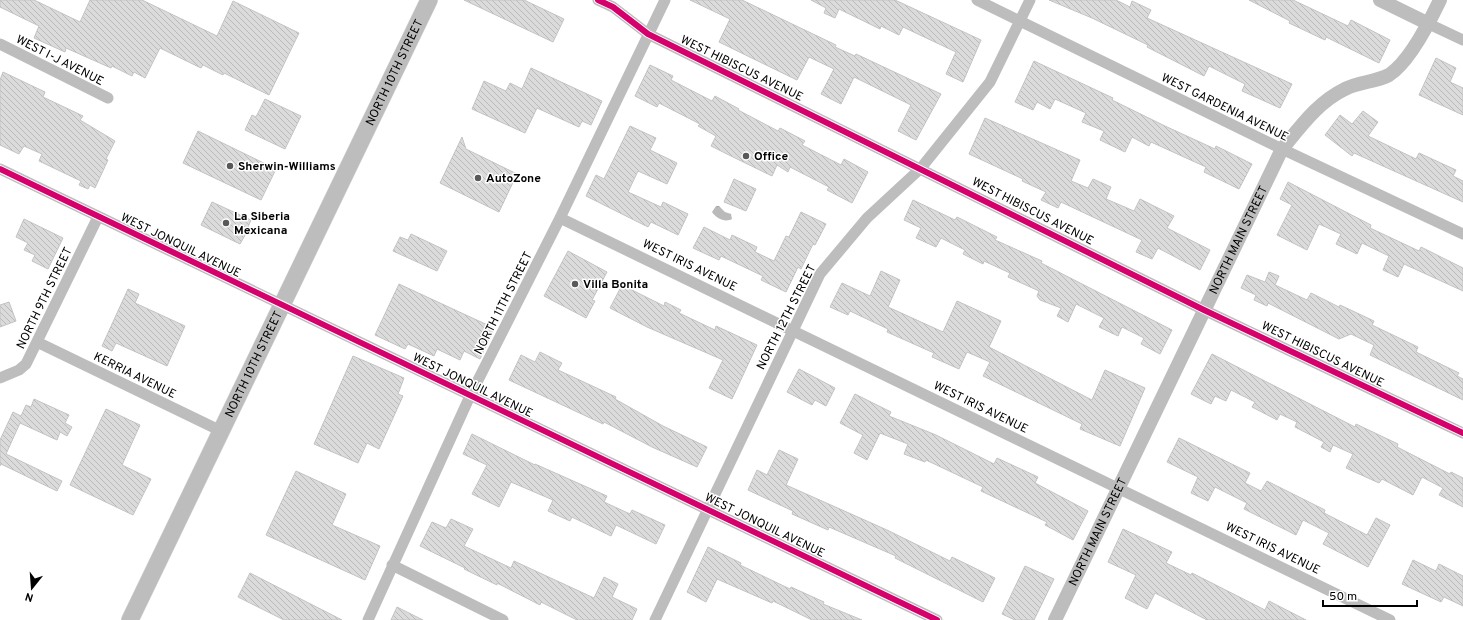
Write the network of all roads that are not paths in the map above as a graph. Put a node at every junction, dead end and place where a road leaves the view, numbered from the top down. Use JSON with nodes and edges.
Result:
{"nodes":[{"id":1,"x":429,"y":0,"type":"edge"},
{"id":2,"x":598,"y":0,"type":"edge"},
{"id":3,"x":665,"y":0,"type":"edge"},
{"id":4,"x":977,"y":0,"type":"edge"},
{"id":5,"x":1030,"y":0,"type":"edge"},
{"id":6,"x":1380,"y":0,"type":"edge"},
{"id":7,"x":1440,"y":0,"type":"edge"},
{"id":8,"x":1020,"y":21,"type":"junction"},
{"id":9,"x":1428,"y":24,"type":"junction"},
{"id":10,"x":648,"y":34,"type":"junction"},
{"id":11,"x":1463,"y":40,"type":"edge"},
{"id":12,"x":0,"y":44,"type":"edge"},
{"id":13,"x":108,"y":98,"type":"dead end"},
{"id":14,"x":1282,"y":149,"type":"junction"},
{"id":15,"x":921,"y":168,"type":"junction"},
{"id":16,"x":0,"y":169,"type":"edge"},
{"id":17,"x":98,"y":217,"type":"junction"},
{"id":18,"x":560,"y":218,"type":"junction"},
{"id":19,"x":1463,"y":234,"type":"edge"},
{"id":20,"x":282,"y":306,"type":"junction"},
{"id":21,"x":1204,"y":310,"type":"junction"},
{"id":22,"x":793,"y":329,"type":"junction"},
{"id":23,"x":37,"y":342,"type":"junction"},
{"id":24,"x":0,"y":378,"type":"edge"},
{"id":25,"x":470,"y":396,"type":"junction"},
{"id":26,"x":221,"y":431,"type":"junction"},
{"id":27,"x":1463,"y":433,"type":"edge"},
{"id":28,"x":1118,"y":488,"type":"junction"},
{"id":29,"x":707,"y":510,"type":"junction"},
{"id":30,"x":392,"y":565,"type":"junction"},
{"id":31,"x":130,"y":620,"type":"edge"},
{"id":32,"x":368,"y":620,"type":"edge"},
{"id":33,"x":503,"y":620,"type":"edge"},
{"id":34,"x":655,"y":620,"type":"edge"},
{"id":35,"x":937,"y":620,"type":"edge"},
{"id":36,"x":1055,"y":620,"type":"edge"},
{"id":37,"x":1390,"y":620,"type":"edge"}],
"edges":[{"from":1,"to":20,"type":"main road","name":"NORTH 10TH STREET"},
{"from":2,"to":10,"type":"street","name":"WEST HIBISCUS AVENUE"},
{"from":3,"to":10,"type":"street","name":"NORTH 11TH STREET"},
{"from":4,"to":8,"type":"street","name":"WEST GARDENIA AVENUE"},
{"from":5,"to":8,"type":"street","name":"NORTH 12TH STREET"},
{"from":6,"to":9,"type":"street"},
{"from":7,"to":9,"type":"street","name":"NORTH MAIN STREET"},
{"from":8,"to":14,"type":"street","name":"WEST GARDENIA AVENUE"},
{"from":8,"to":15,"type":"street","name":"NORTH 12TH STREET"},
{"from":9,"to":11,"type":"street"},
{"from":9,"to":14,"type":"street","name":"NORTH MAIN STREET"},
{"from":10,"to":15,"type":"street","name":"WEST HIBISCUS AVENUE"},
{"from":10,"to":18,"type":"street","name":"NORTH 11TH STREET"},
{"from":12,"to":13,"type":"street","name":"WEST I-J AVENUE"},
{"from":14,"to":19,"type":"street","name":"WEST GARDENIA AVENUE"},
{"from":14,"to":21,"type":"street","name":"NORTH MAIN STREET"},
{"from":15,"to":21,"type":"street","name":"WEST HIBISCUS AVENUE"},
{"from":15,"to":22,"type":"street","name":"NORTH 12TH STREET"},
{"from":16,"to":17,"type":"street","name":"WEST JONQUIL AVENUE"},
{"from":17,"to":20,"type":"street","name":"WEST JONQUIL AVENUE"},
{"from":17,"to":23,"type":"street","name":"NORTH 9TH STREET"},
{"from":18,"to":22,"type":"street","name":"WEST IRIS AVENUE"},
{"from":18,"to":25,"type":"street","name":"NORTH 11TH STREET"},
{"from":20,"to":25,"type":"street","name":"WEST JONQUIL AVENUE"},
{"from":20,"to":26,"type":"main road","name":"NORTH 10TH STREET"},
{"from":21,"to":27,"type":"street","name":"WEST HIBISCUS AVENUE"},
{"from":21,"to":28,"type":"street","name":"NORTH MAIN STREET"},
{"from":22,"to":28,"type":"street","name":"WEST IRIS AVENUE"},
{"from":22,"to":29,"type":"street","name":"NORTH 12TH STREET"},
{"from":23,"to":24,"type":"street","name":"NORTH 9TH STREET"},
{"from":23,"to":26,"type":"street","name":"KERRIA AVENUE"},
{"from":25,"to":29,"type":"street","name":"WEST JONQUIL AVENUE"},
{"from":25,"to":30,"type":"street","name":"NORTH 11TH STREET"},
{"from":26,"to":31,"type":"main road","name":"NORTH 10TH STREET"},
{"from":28,"to":36,"type":"street","name":"NORTH MAIN STREET"},
{"from":28,"to":37,"type":"street","name":"WEST IRIS AVENUE"},
{"from":29,"to":34,"type":"street","name":"NORTH 12TH STREET"},
{"from":29,"to":35,"type":"street","name":"WEST JONQUIL AVENUE"},
{"from":30,"to":32,"type":"street","name":"NORTH 11TH STREET"},
{"from":30,"to":33,"type":"street"}]}
